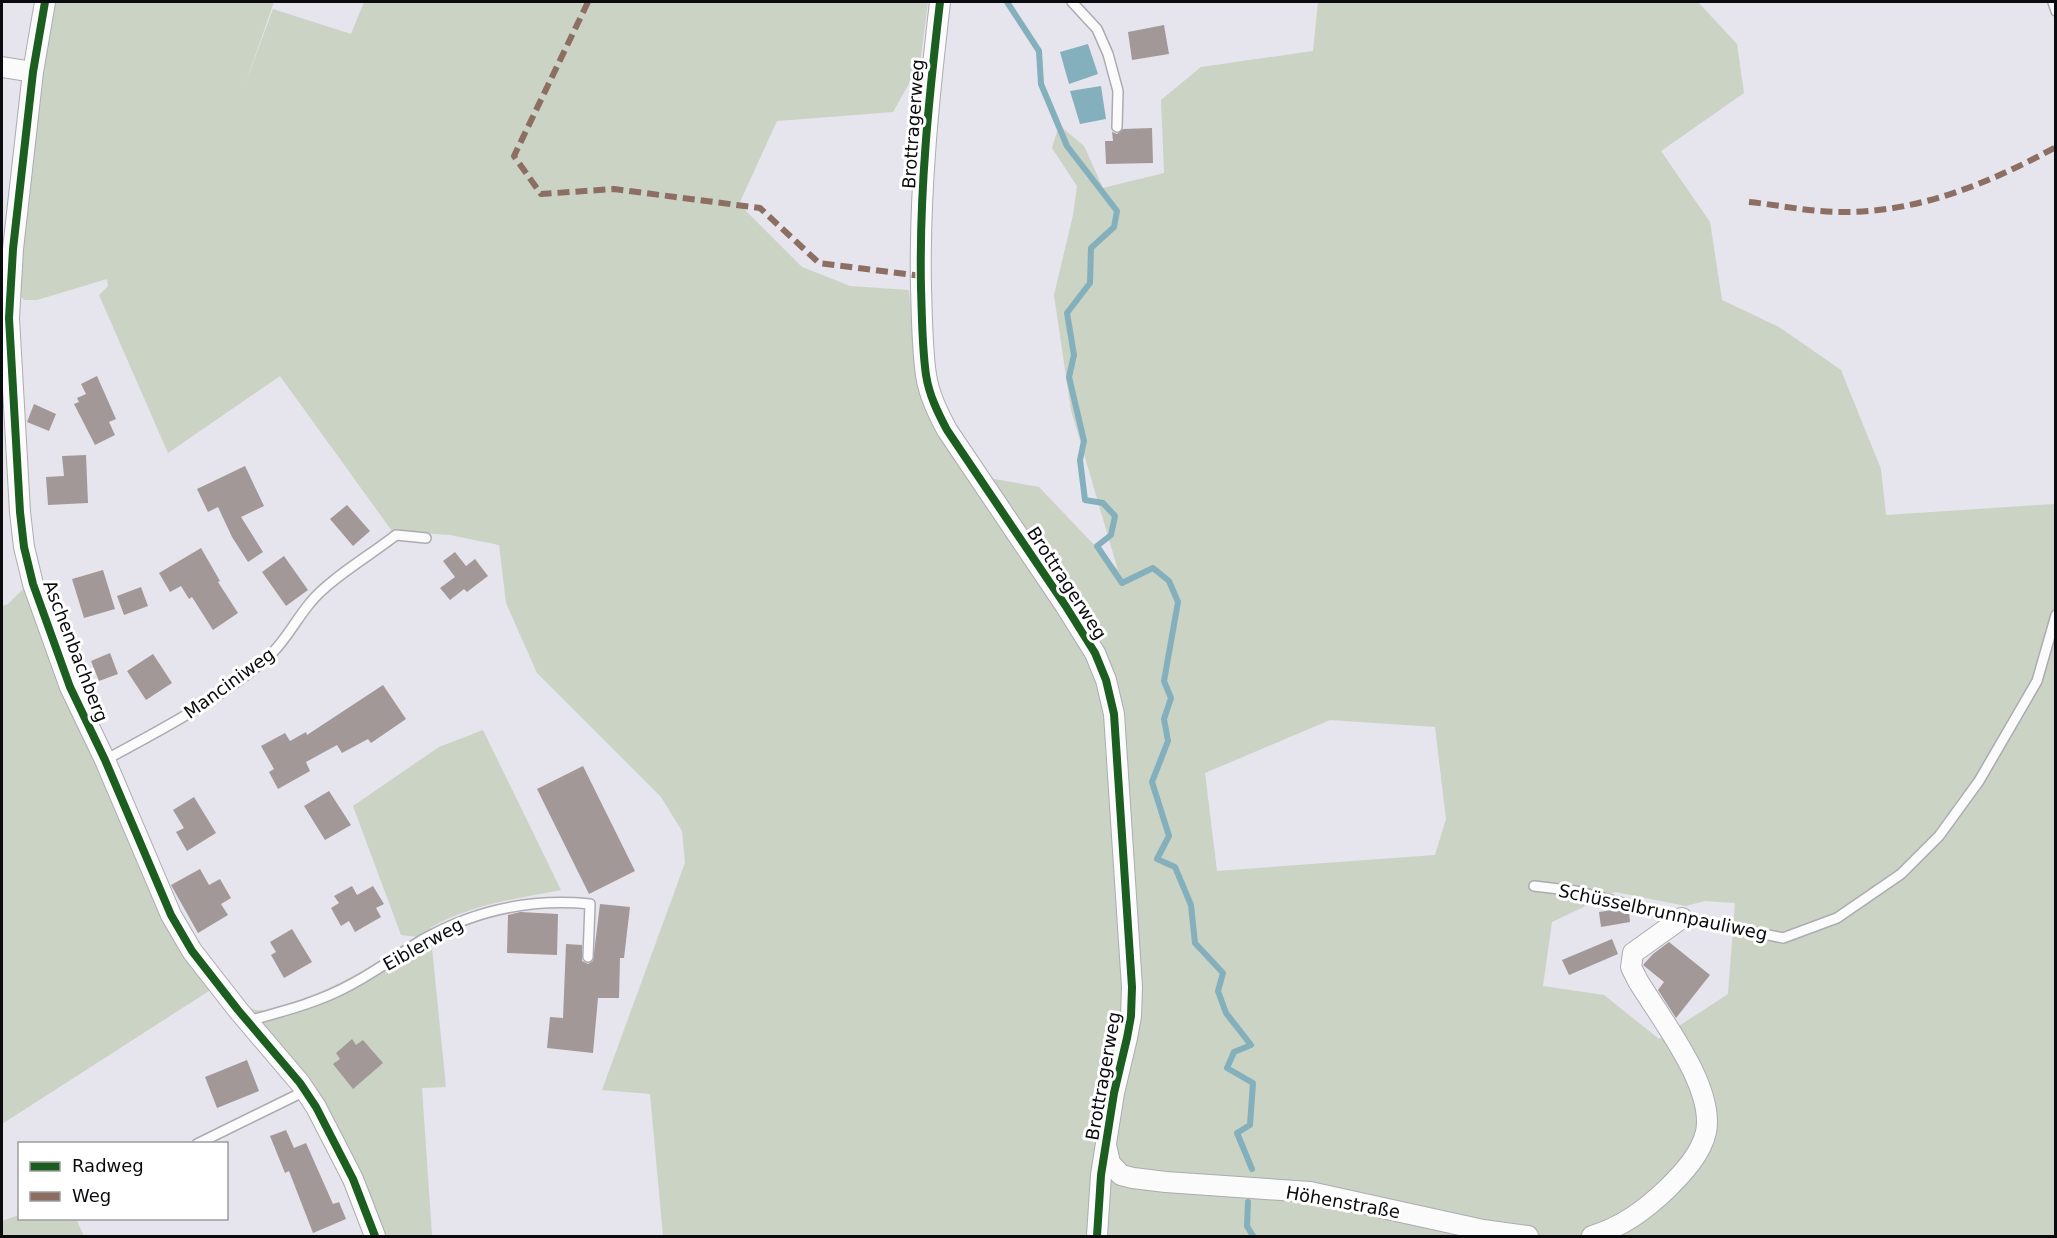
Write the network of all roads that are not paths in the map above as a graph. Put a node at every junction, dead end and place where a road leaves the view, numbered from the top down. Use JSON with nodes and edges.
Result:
{"nodes":[{"id":1,"x":45,"y":2,"type":"edge"},
{"id":2,"x":939,"y":2,"type":"edge"},
{"id":3,"x":1072,"y":2,"type":"edge"},
{"id":4,"x":2053,"y":2,"type":"edge"},
{"id":5,"x":2055,"y":11,"type":"edge"},
{"id":6,"x":2,"y":67,"type":"edge"},
{"id":7,"x":33,"y":72,"type":"junction"},
{"id":8,"x":1117,"y":127,"type":"dead end"},
{"id":9,"x":7,"y":402,"type":"edge"},
{"id":10,"x":426,"y":538,"type":"dead end"},
{"id":11,"x":2055,"y":615,"type":"edge"},
{"id":12,"x":105,"y":760,"type":"junction"},
{"id":13,"x":1534,"y":886,"type":"dead end"},
{"id":14,"x":1682,"y":918,"type":"junction"},
{"id":15,"x":588,"y":957,"type":"dead end"},
{"id":16,"x":248,"y":1021,"type":"junction"},
{"id":17,"x":305,"y":1091,"type":"junction"},
{"id":18,"x":199,"y":1142,"type":"edge"},
{"id":19,"x":1106,"y":1143,"type":"junction"},
{"id":20,"x":375,"y":1236,"type":"edge"},
{"id":21,"x":1097,"y":1236,"type":"edge"},
{"id":22,"x":1528,"y":1236,"type":"edge"},
{"id":23,"x":1592,"y":1236,"type":"edge"}],
"edges":[{"from":1,"to":7,"type":"street","name":"Aschenbachberg"},
{"from":2,"to":19,"type":"street","name":"Brottragerweg"},
{"from":3,"to":8,"type":"lane"},
{"from":4,"to":5,"type":"lane"},
{"from":6,"to":7,"type":"street"},
{"from":7,"to":9,"type":"street","name":"Aschenbachberg"},
{"from":9,"to":12,"type":"street","name":"Aschenbachberg"},
{"from":10,"to":12,"type":"lane","name":"Manciniweg"},
{"from":11,"to":14,"type":"lane","name":"Schüsselbrunnpauliweg"},
{"from":12,"to":16,"type":"street","name":"Aschenbachberg"},
{"from":13,"to":14,"type":"lane","name":"Schüsselbrunnpauliweg"},
{"from":14,"to":23,"type":"street"},
{"from":15,"to":16,"type":"lane","name":"Eiblerweg"},
{"from":16,"to":17,"type":"street","name":"Aschenbachberg"},
{"from":17,"to":18,"type":"lane"},
{"from":17,"to":20,"type":"street","name":"Aschenbachberg"},
{"from":19,"to":21,"type":"street","name":"Brottragerweg"},
{"from":19,"to":22,"type":"street","name":"Höhenstraße"}]}
